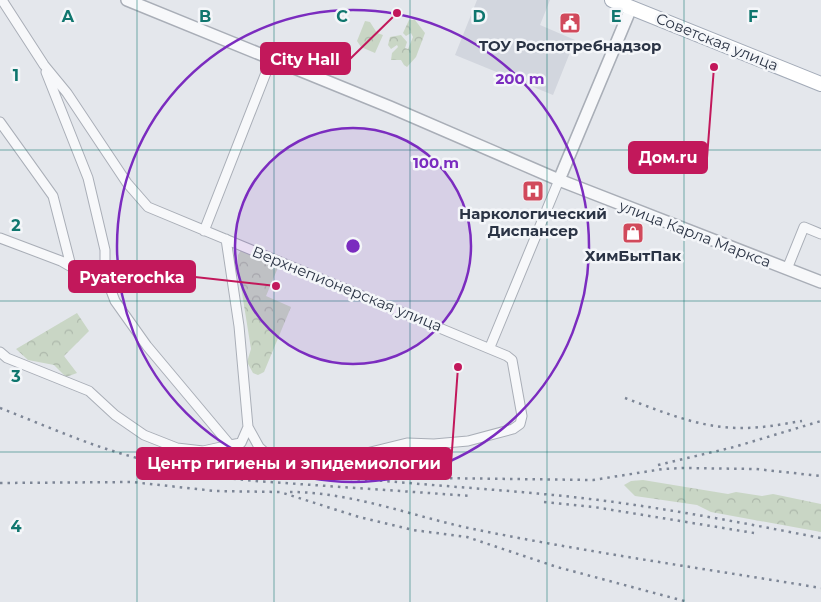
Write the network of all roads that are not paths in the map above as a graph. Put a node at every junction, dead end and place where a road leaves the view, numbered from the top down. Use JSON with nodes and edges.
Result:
{"nodes":[{"id":1,"x":2,"y":0,"type":"edge"},
{"id":2,"x":127,"y":0,"type":"edge"},
{"id":3,"x":612,"y":0,"type":"edge"},
{"id":4,"x":631,"y":8,"type":"junction"},
{"id":5,"x":271,"y":60,"type":"junction"},
{"id":6,"x":44,"y":65,"type":"junction"},
{"id":7,"x":821,"y":84,"type":"edge"},
{"id":8,"x":0,"y":122,"type":"edge"},
{"id":9,"x":559,"y":180,"type":"junction"},
{"id":10,"x":204,"y":230,"type":"junction"},
{"id":11,"x":821,"y":234,"type":"edge"},
{"id":12,"x":0,"y":238,"type":"edge"},
{"id":13,"x":226,"y":239,"type":"junction"},
{"id":14,"x":71,"y":266,"type":"junction"},
{"id":15,"x":787,"y":269,"type":"junction"},
{"id":16,"x":104,"y":275,"type":"junction"},
{"id":17,"x":821,"y":282,"type":"edge"},
{"id":18,"x":490,"y":347,"type":"junction"},
{"id":19,"x":0,"y":352,"type":"edge"},
{"id":20,"x":248,"y":427,"type":"junction"},
{"id":21,"x":230,"y":445,"type":"junction"}],
"edges":[{"from":1,"to":6,"type":"street"},
{"from":2,"to":5,"type":"street","name":"улица Карла Маркса"},
{"from":3,"to":4,"type":"main road","name":"Советская улица"},
{"from":4,"to":7,"type":"main road","name":"Советская улица"},
{"from":4,"to":9,"type":"street"},
{"from":5,"to":9,"type":"street","name":"улица Карла Маркса"},
{"from":5,"to":10,"type":"street"},
{"from":6,"to":10,"type":"street","name":"Верхнепионерская улица"},
{"from":6,"to":16,"type":"street"},
{"from":8,"to":14,"type":"street"},
{"from":9,"to":15,"type":"street","name":"улица Карла Маркса"},
{"from":9,"to":18,"type":"street"},
{"from":10,"to":13,"type":"street","name":"Верхнепионерская улица"},
{"from":11,"to":15,"type":"street"},
{"from":12,"to":14,"type":"street"},
{"from":13,"to":18,"type":"street","name":"Верхнепионерская улица"},
{"from":13,"to":20,"type":"street"},
{"from":14,"to":16,"type":"street"},
{"from":15,"to":17,"type":"street","name":"улица Карла Маркса"},
{"from":16,"to":21,"type":"street"},
{"from":18,"to":20,"type":"street","name":"Верхнепионерская улица"},
{"from":19,"to":21,"type":"street"},
{"from":20,"to":21,"type":"street"}]}
